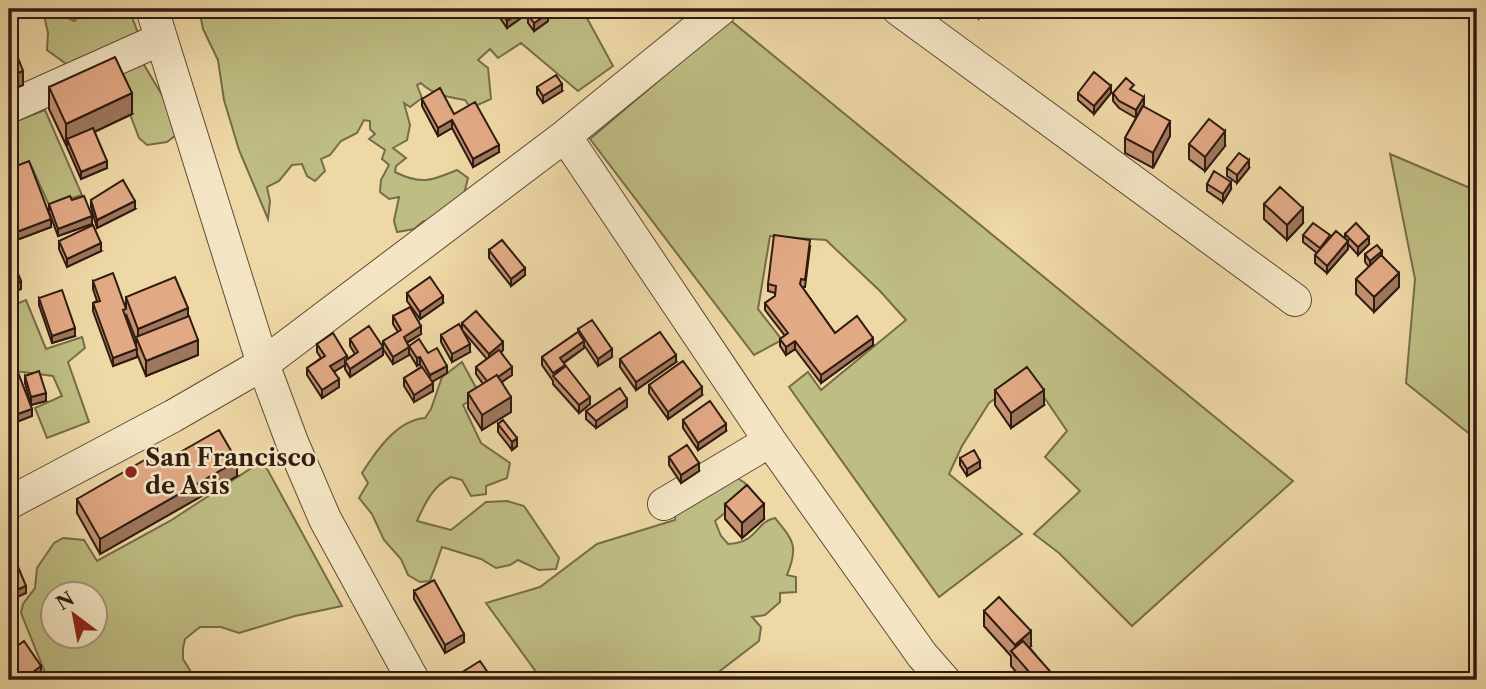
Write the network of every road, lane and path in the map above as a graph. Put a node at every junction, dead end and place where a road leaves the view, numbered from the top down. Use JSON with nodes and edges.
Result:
{"nodes":[{"id":1,"x":152,"y":9,"type":"edge"},
{"id":2,"x":721,"y":9,"type":"edge"},
{"id":3,"x":898,"y":9,"type":"edge"},
{"id":4,"x":161,"y":39,"type":"junction"},
{"id":5,"x":9,"y":107,"type":"edge"},
{"id":6,"x":565,"y":136,"type":"junction"},
{"id":7,"x":1295,"y":300,"type":"dead end"},
{"id":8,"x":263,"y":364,"type":"junction"},
{"id":9,"x":770,"y":441,"type":"junction"},
{"id":10,"x":9,"y":503,"type":"edge"},
{"id":11,"x":664,"y":504,"type":"dead end"},
{"id":12,"x":413,"y":680,"type":"edge"},
{"id":13,"x":944,"y":680,"type":"edge"}],
"edges":[{"from":1,"to":4,"type":"street"},
{"from":2,"to":6,"type":"street"},
{"from":3,"to":7,"type":"street"},
{"from":4,"to":5,"type":"street"},
{"from":4,"to":8,"type":"street"},
{"from":6,"to":8,"type":"street"},
{"from":6,"to":9,"type":"street"},
{"from":8,"to":10,"type":"street"},
{"from":8,"to":12,"type":"street"},
{"from":9,"to":11,"type":"street"},
{"from":9,"to":13,"type":"street"}]}
